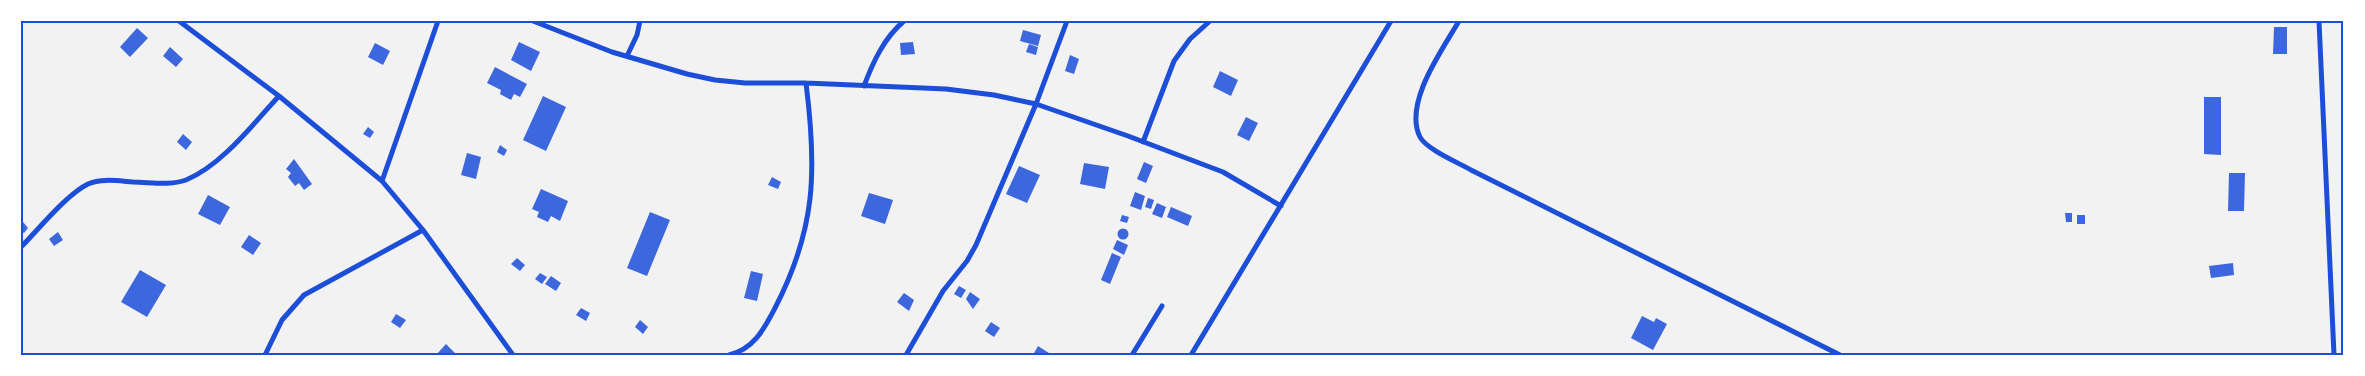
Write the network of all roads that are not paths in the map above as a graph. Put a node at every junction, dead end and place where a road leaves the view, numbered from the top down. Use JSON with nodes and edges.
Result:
{"nodes":[{"id":1,"x":179,"y":21,"type":"edge"},
{"id":2,"x":438,"y":21,"type":"edge"},
{"id":3,"x":533,"y":21,"type":"edge"},
{"id":4,"x":640,"y":21,"type":"edge"},
{"id":5,"x":904,"y":21,"type":"edge"},
{"id":6,"x":1067,"y":21,"type":"edge"},
{"id":7,"x":1202,"y":21,"type":"edge"},
{"id":8,"x":1391,"y":21,"type":"edge"},
{"id":9,"x":1460,"y":21,"type":"edge"},
{"id":10,"x":2319,"y":21,"type":"edge"},
{"id":11,"x":1209,"y":22,"type":"edge"},
{"id":12,"x":627,"y":56,"type":"junction"},
{"id":13,"x":806,"y":83,"type":"junction"},
{"id":14,"x":864,"y":86,"type":"junction"},
{"id":15,"x":279,"y":96,"type":"junction"},
{"id":16,"x":1036,"y":104,"type":"junction"},
{"id":17,"x":1143,"y":142,"type":"junction"},
{"id":18,"x":382,"y":181,"type":"junction"},
{"id":19,"x":1281,"y":206,"type":"junction"},
{"id":20,"x":423,"y":230,"type":"junction"},
{"id":21,"x":21,"y":247,"type":"edge"},
{"id":22,"x":1162,"y":306,"type":"dead end"},
{"id":23,"x":265,"y":355,"type":"edge"},
{"id":24,"x":513,"y":355,"type":"edge"},
{"id":25,"x":729,"y":355,"type":"edge"},
{"id":26,"x":906,"y":355,"type":"edge"},
{"id":27,"x":1132,"y":355,"type":"edge"},
{"id":28,"x":1191,"y":355,"type":"edge"},
{"id":29,"x":1840,"y":355,"type":"edge"},
{"id":30,"x":2334,"y":355,"type":"edge"}],
"edges":[{"from":1,"to":15,"type":"street"},
{"from":2,"to":18,"type":"street"},
{"from":3,"to":12,"type":"street"},
{"from":4,"to":12,"type":"street"},
{"from":5,"to":14,"type":"street"},
{"from":6,"to":16,"type":"street"},
{"from":7,"to":11,"type":"street"},
{"from":8,"to":19,"type":"street"},
{"from":9,"to":29,"type":"street"},
{"from":10,"to":30,"type":"street"},
{"from":11,"to":17,"type":"street"},
{"from":12,"to":13,"type":"street"},
{"from":13,"to":14,"type":"street"},
{"from":13,"to":25,"type":"street"},
{"from":14,"to":16,"type":"street"},
{"from":15,"to":18,"type":"street"},
{"from":15,"to":21,"type":"street"},
{"from":16,"to":17,"type":"street"},
{"from":16,"to":26,"type":"street"},
{"from":17,"to":19,"type":"street"},
{"from":18,"to":20,"type":"street"},
{"from":19,"to":28,"type":"street"},
{"from":20,"to":23,"type":"street"},
{"from":20,"to":24,"type":"street"},
{"from":22,"to":27,"type":"street"}]}
